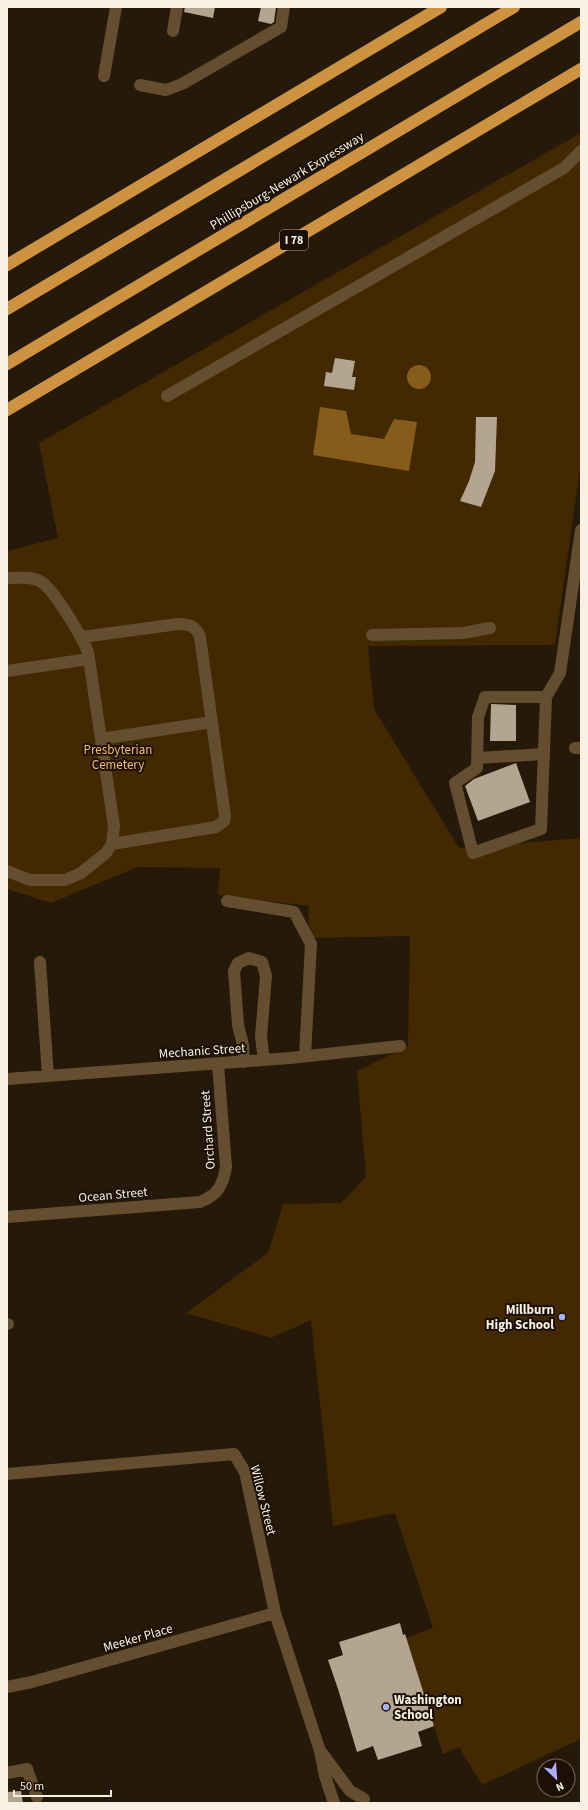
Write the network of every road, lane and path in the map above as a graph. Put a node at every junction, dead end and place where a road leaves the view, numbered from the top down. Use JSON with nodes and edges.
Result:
{"nodes":[{"id":1,"x":116,"y":7,"type":"edge"},
{"id":2,"x":177,"y":7,"type":"edge"},
{"id":3,"x":284,"y":7,"type":"edge"},
{"id":4,"x":442,"y":7,"type":"edge"},
{"id":5,"x":514,"y":7,"type":"edge"},
{"id":6,"x":581,"y":22,"type":"edge"},
{"id":7,"x":173,"y":31,"type":"dead end"},
{"id":8,"x":581,"y":69,"type":"edge"},
{"id":9,"x":104,"y":76,"type":"dead end"},
{"id":10,"x":140,"y":85,"type":"dead end"},
{"id":11,"x":581,"y":152,"type":"edge"},
{"id":12,"x":7,"y":265,"type":"edge"},
{"id":13,"x":7,"y":309,"type":"edge"},
{"id":14,"x":7,"y":364,"type":"edge"},
{"id":15,"x":167,"y":396,"type":"dead end"},
{"id":16,"x":7,"y":410,"type":"edge"},
{"id":17,"x":581,"y":530,"type":"edge"},
{"id":18,"x":7,"y":578,"type":"edge"},
{"id":19,"x":490,"y":628,"type":"dead end"},
{"id":20,"x":372,"y":635,"type":"dead end"},
{"id":21,"x":82,"y":637,"type":"junction"},
{"id":22,"x":89,"y":659,"type":"junction"},
{"id":23,"x":7,"y":672,"type":"edge"},
{"id":24,"x":546,"y":697,"type":"junction"},
{"id":25,"x":212,"y":722,"type":"junction"},
{"id":26,"x":101,"y":739,"type":"junction"},
{"id":27,"x":544,"y":754,"type":"junction"},
{"id":28,"x":478,"y":758,"type":"junction"},
{"id":29,"x":112,"y":844,"type":"junction"},
{"id":30,"x":7,"y":871,"type":"edge"},
{"id":31,"x":227,"y":901,"type":"dead end"},
{"id":32,"x":40,"y":962,"type":"dead end"},
{"id":33,"x":400,"y":1046,"type":"dead end"},
{"id":34,"x":305,"y":1056,"type":"junction"},
{"id":35,"x":264,"y":1060,"type":"junction"},
{"id":36,"x":244,"y":1062,"type":"junction"},
{"id":37,"x":218,"y":1064,"type":"junction"},
{"id":38,"x":48,"y":1076,"type":"junction"},
{"id":39,"x":7,"y":1079,"type":"edge"},
{"id":40,"x":218,"y":1192,"type":"joint"},
{"id":41,"x":7,"y":1217,"type":"edge"},
{"id":42,"x":7,"y":1474,"type":"edge"},
{"id":43,"x":275,"y":1614,"type":"junction"},
{"id":44,"x":7,"y":1687,"type":"edge"},
{"id":45,"x":320,"y":1750,"type":"junction"},
{"id":46,"x":7,"y":1773,"type":"edge"},
{"id":47,"x":37,"y":1797,"type":"dead end"},
{"id":48,"x":367,"y":1801,"type":"edge"},
{"id":49,"x":334,"y":1803,"type":"edge"},
{"id":50,"x":352,"y":1803,"type":"edge"}],
"edges":[{"from":1,"to":9,"type":"street"},
{"from":2,"to":7,"type":"street"},
{"from":3,"to":10,"type":"street"},
{"from":4,"to":12,"type":"highway"},
{"from":5,"to":13,"type":"highway"},
{"from":6,"to":14,"type":"highway","name":"Phillipsburg-Newark Expressway"},
{"from":8,"to":16,"type":"highway","number":"I 78"},
{"from":11,"to":15,"type":"street"},
{"from":17,"to":24,"type":"street"},
{"from":18,"to":21,"type":"street"},
{"from":19,"to":20,"type":"street"},
{"from":21,"to":22,"type":"street"},
{"from":21,"to":25,"type":"street"},
{"from":22,"to":23,"type":"street"},
{"from":22,"to":26,"type":"street"},
{"from":24,"to":27,"type":"street"},
{"from":24,"to":28,"type":"street"},
{"from":25,"to":26,"type":"street"},
{"from":25,"to":29,"type":"street"},
{"from":26,"to":29,"type":"street"},
{"from":27,"to":28,"type":"street"},
{"from":27,"to":28,"type":"street"},
{"from":29,"to":30,"type":"street"},
{"from":31,"to":34,"type":"street"},
{"from":32,"to":38,"type":"street"},
{"from":33,"to":34,"type":"street","name":"Mechanic Street"},
{"from":34,"to":35,"type":"street","name":"Mechanic Street"},
{"from":35,"to":36,"type":"street","name":"Mechanic Street"},
{"from":35,"to":36,"type":"street"},
{"from":36,"to":37,"type":"street","name":"Mechanic Street"},
{"from":37,"to":38,"type":"street","name":"Mechanic Street"},
{"from":37,"to":40,"type":"street","name":"Orchard Street"},
{"from":38,"to":39,"type":"street","name":"Mechanic Street"},
{"from":40,"to":41,"type":"street","name":"Ocean Street"},
{"from":42,"to":43,"type":"street","name":"Willow Street"},
{"from":43,"to":44,"type":"street","name":"Meeker Place"},
{"from":43,"to":45,"type":"street","name":"Willow Street"},
{"from":45,"to":48,"type":"street","name":"Willow Street"},
{"from":45,"to":49,"type":"street","name":"Willow Street"},
{"from":46,"to":47,"type":"street"},
{"from":48,"to":50,"type":"street"}]}
